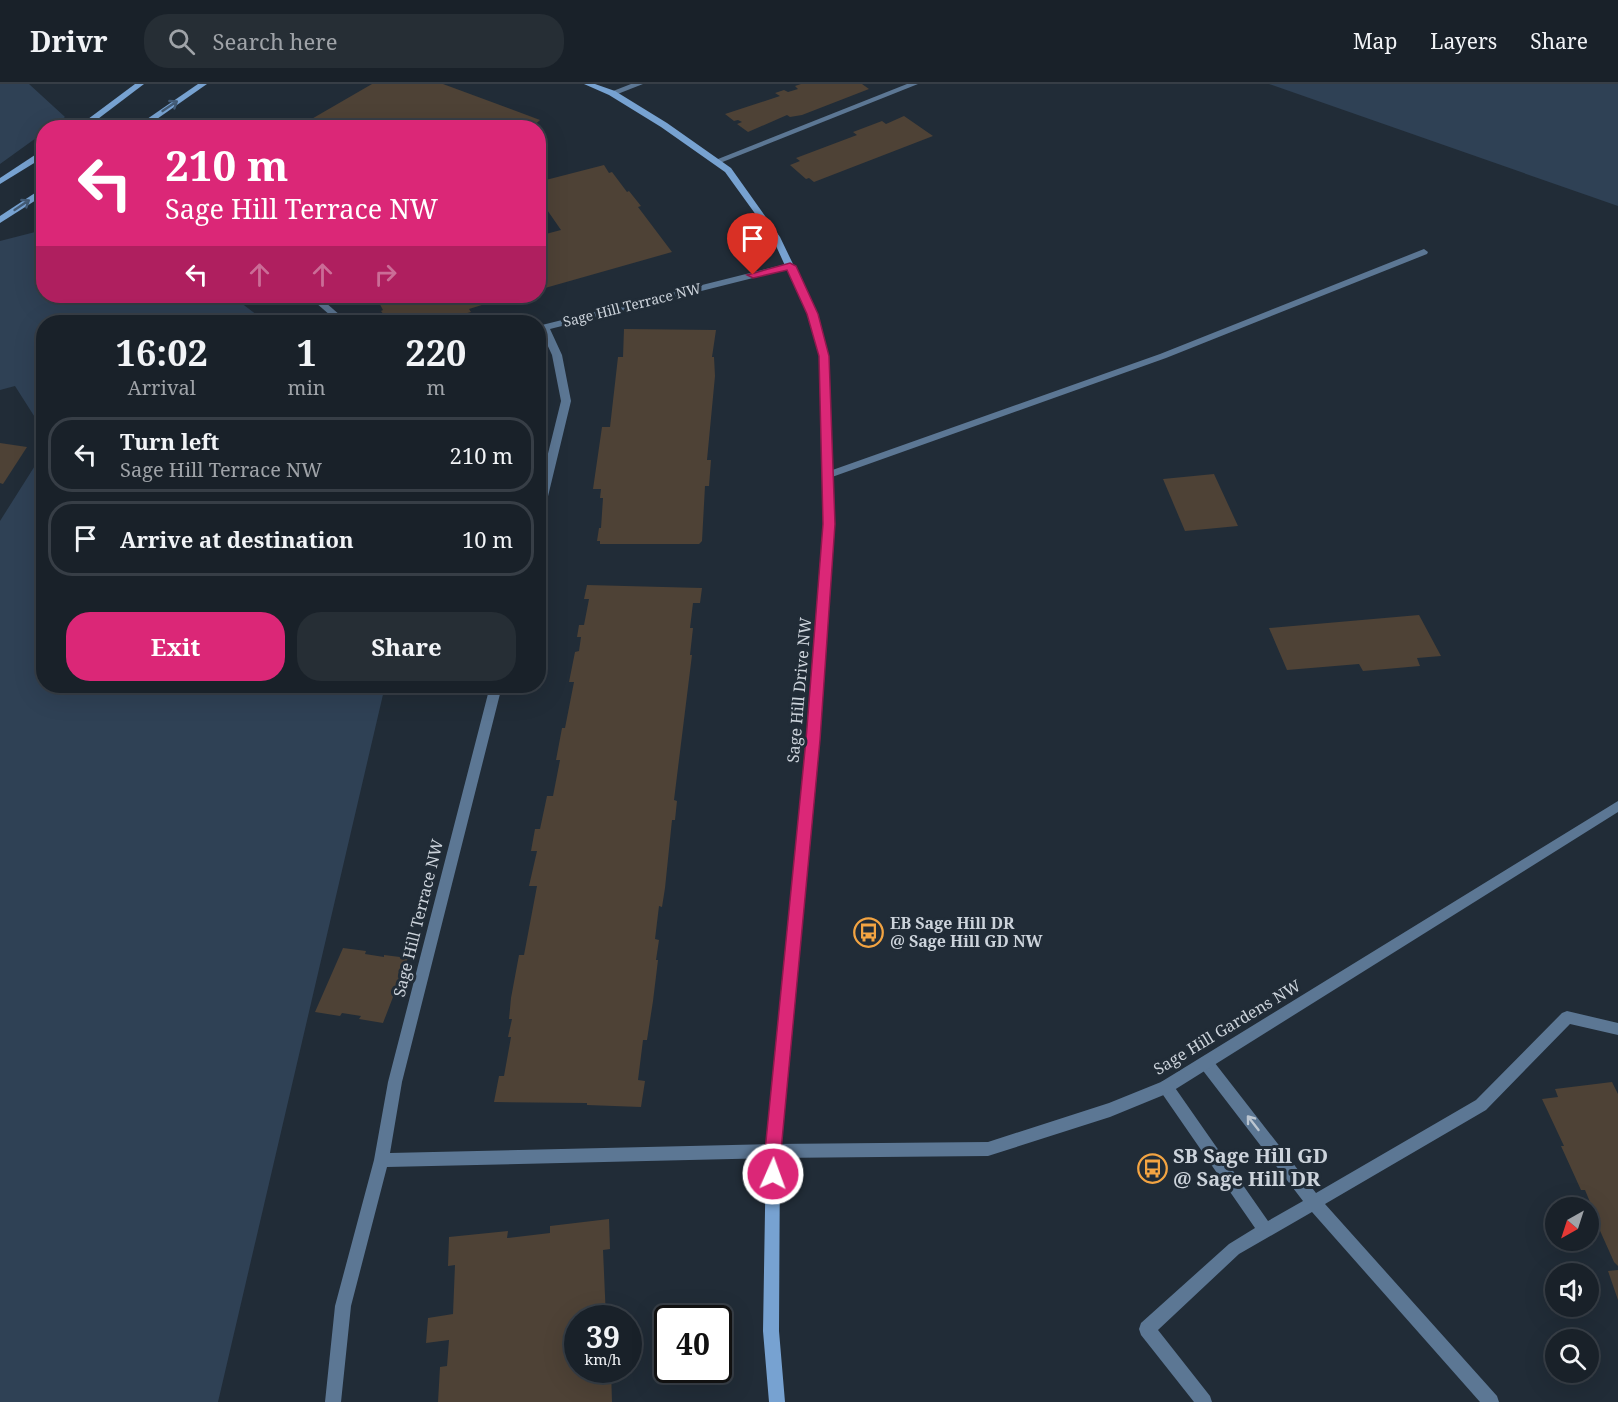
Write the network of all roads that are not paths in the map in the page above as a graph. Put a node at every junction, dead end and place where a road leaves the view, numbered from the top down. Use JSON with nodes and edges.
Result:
{"nodes":[{"id":1,"x":140,"y":84,"type":"edge"},
{"id":2,"x":202,"y":84,"type":"edge"},
{"id":3,"x":588,"y":84,"type":"edge"},
{"id":4,"x":639,"y":84,"type":"edge"},
{"id":5,"x":914,"y":84,"type":"edge"},
{"id":6,"x":612,"y":93,"type":"junction"},
{"id":7,"x":91,"y":120,"type":"edge"},
{"id":8,"x":150,"y":120,"type":"edge"},
{"id":9,"x":36,"y":158,"type":"edge"},
{"id":10,"x":717,"y":161,"type":"junction"},
{"id":11,"x":0,"y":182,"type":"edge"},
{"id":12,"x":36,"y":195,"type":"edge"},
{"id":13,"x":0,"y":219,"type":"edge"},
{"id":14,"x":1424,"y":252,"type":"dead end"},
{"id":15,"x":790,"y":266,"type":"junction"},
{"id":16,"x":321,"y":303,"type":"edge"},
{"id":17,"x":335,"y":315,"type":"edge"},
{"id":18,"x":546,"y":327,"type":"edge"},
{"id":19,"x":546,"y":336,"type":"edge"},
{"id":20,"x":828,"y":475,"type":"junction"},
{"id":21,"x":546,"y":484,"type":"edge"},
{"id":22,"x":494,"y":693,"type":"edge"},
{"id":23,"x":1615,"y":812,"type":"edge"},
{"id":24,"x":1618,"y":1029,"type":"edge"},
{"id":25,"x":1206,"y":1063,"type":"junction"},
{"id":26,"x":1166,"y":1087,"type":"junction"},
{"id":27,"x":773,"y":1151,"type":"junction"},
{"id":28,"x":381,"y":1160,"type":"junction"},
{"id":29,"x":1314,"y":1203,"type":"junction"},
{"id":30,"x":1266,"y":1231,"type":"junction"},
{"id":31,"x":333,"y":1402,"type":"edge"},
{"id":32,"x":777,"y":1402,"type":"edge"},
{"id":33,"x":1204,"y":1402,"type":"edge"},
{"id":34,"x":1491,"y":1402,"type":"edge"}],
"edges":[{"from":1,"to":7,"type":"street"},
{"from":8,"to":2,"type":"street","one_way":true},
{"from":3,"to":6,"type":"street","name":"Sage Hill Drive NW"},
{"from":4,"to":6,"type":"street"},
{"from":5,"to":10,"type":"street"},
{"from":6,"to":10,"type":"street","name":"Sage Hill Drive NW"},
{"from":9,"to":11,"type":"street"},
{"from":10,"to":15,"type":"street","name":"Sage Hill Drive NW"},
{"from":13,"to":12,"type":"street","one_way":true},
{"from":14,"to":20,"type":"street"},
{"from":15,"to":18,"type":"street","name":"Sage Hill Terrace NW"},
{"from":15,"to":20,"type":"street","name":"Sage Hill Drive NW"},
{"from":16,"to":17,"type":"street"},
{"from":19,"to":21,"type":"street","name":"Sage Hill Terrace NW"},
{"from":20,"to":27,"type":"street","name":"Sage Hill Drive NW"},
{"from":22,"to":28,"type":"street","name":"Sage Hill Terrace NW"},
{"from":23,"to":25,"type":"street","name":"Sage Hill Gardens NW"},
{"from":24,"to":29,"type":"street"},
{"from":25,"to":26,"type":"street","name":"Sage Hill Gardens NW"},
{"from":29,"to":25,"type":"street","one_way":true},
{"from":26,"to":27,"type":"street","name":"Sage Hill Gardens NW"},
{"from":26,"to":30,"type":"street"},
{"from":27,"to":28,"type":"street"},
{"from":27,"to":32,"type":"street","name":"Sage Hill Drive NW"},
{"from":28,"to":31,"type":"street","name":"Sage Hill Terrace NW"},
{"from":29,"to":30,"type":"street"},
{"from":29,"to":34,"type":"street"},
{"from":30,"to":33,"type":"street"}]}
